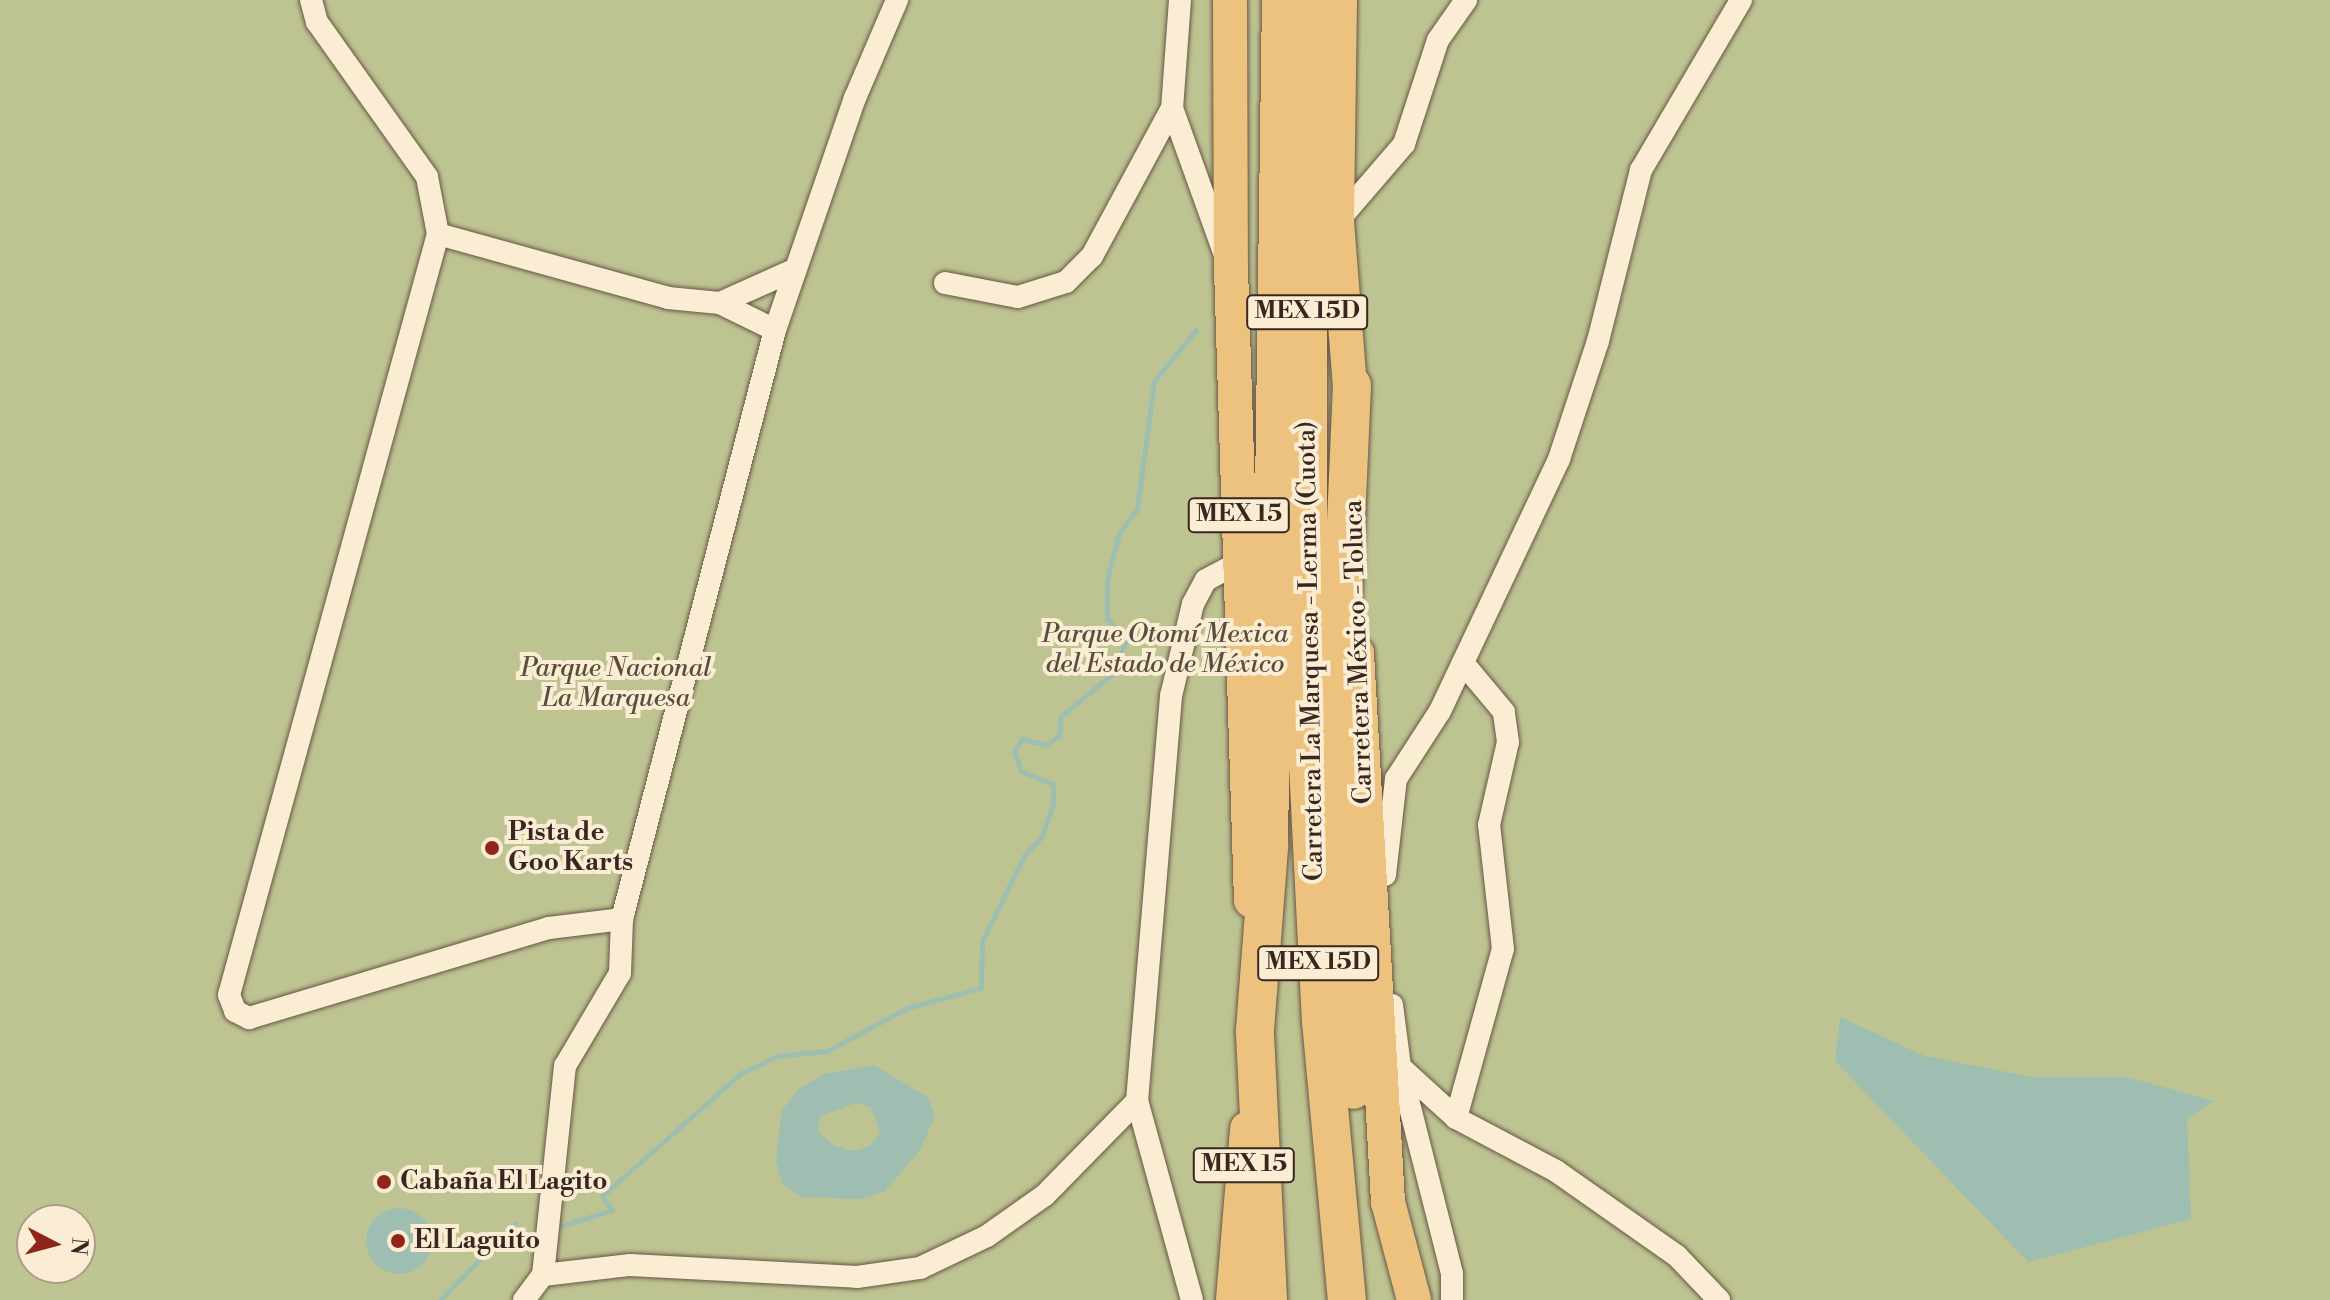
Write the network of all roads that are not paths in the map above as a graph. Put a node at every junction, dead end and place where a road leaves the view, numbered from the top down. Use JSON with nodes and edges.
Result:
{"nodes":[{"id":1,"x":311,"y":0,"type":"edge"},
{"id":2,"x":897,"y":0,"type":"edge"},
{"id":3,"x":1180,"y":0,"type":"edge"},
{"id":4,"x":1230,"y":0,"type":"edge"},
{"id":5,"x":1281,"y":0,"type":"edge"},
{"id":6,"x":1308,"y":0,"type":"edge"},
{"id":7,"x":1340,"y":0,"type":"edge"},
{"id":8,"x":1466,"y":0,"type":"edge"},
{"id":9,"x":1741,"y":0,"type":"edge"},
{"id":10,"x":1172,"y":108,"type":"junction"},
{"id":11,"x":1337,"y":222,"type":"junction"},
{"id":12,"x":438,"y":234,"type":"junction"},
{"id":13,"x":1231,"y":268,"type":"junction"},
{"id":14,"x":796,"y":269,"type":"junction"},
{"id":15,"x":945,"y":283,"type":"dead end"},
{"id":16,"x":720,"y":303,"type":"junction"},
{"id":17,"x":775,"y":330,"type":"junction"},
{"id":18,"x":1352,"y":385,"type":"junction"},
{"id":19,"x":1240,"y":562,"type":"junction"},
{"id":20,"x":1463,"y":663,"type":"junction"},
{"id":21,"x":622,"y":919,"type":"junction"},
{"id":22,"x":1255,"y":1030,"type":"junction"},
{"id":23,"x":1388,"y":1056,"type":"junction"},
{"id":24,"x":1137,"y":1101,"type":"junction"},
{"id":25,"x":1456,"y":1118,"type":"junction"},
{"id":26,"x":543,"y":1275,"type":"junction"},
{"id":27,"x":524,"y":1300,"type":"edge"},
{"id":28,"x":1192,"y":1300,"type":"edge"},
{"id":29,"x":1233,"y":1300,"type":"edge"},
{"id":30,"x":1268,"y":1300,"type":"edge"},
{"id":31,"x":1347,"y":1300,"type":"edge"},
{"id":32,"x":1365,"y":1300,"type":"edge"},
{"id":33,"x":1414,"y":1300,"type":"edge"},
{"id":34,"x":1452,"y":1300,"type":"edge"},
{"id":35,"x":1719,"y":1300,"type":"edge"}],
"edges":[{"from":1,"to":12,"type":"street"},
{"from":2,"to":14,"type":"street"},
{"from":3,"to":10,"type":"street"},
{"from":4,"to":13,"type":"main road","number":"MEX 15"},
{"from":5,"to":22,"type":"highway","name":"Carretera La Marquesa - Lerma (Cuota)","number":"MEX 15D"},
{"from":6,"to":31,"type":"highway","name":"Carretera La Marquesa - Lerma (Cuota)","number":"MEX 15D"},
{"from":7,"to":11,"type":"main road","name":"Carretera México - Toluca"},
{"from":8,"to":11,"type":"street"},
{"from":9,"to":20,"type":"street"},
{"from":10,"to":13,"type":"street"},
{"from":10,"to":15,"type":"street"},
{"from":11,"to":18,"type":"main road","name":"Carretera México - Toluca"},
{"from":12,"to":16,"type":"street"},
{"from":12,"to":21,"type":"street"},
{"from":13,"to":19,"type":"main road","number":"MEX 15"},
{"from":14,"to":16,"type":"street"},
{"from":14,"to":17,"type":"street"},
{"from":16,"to":17,"type":"street"},
{"from":17,"to":21,"type":"street"},
{"from":18,"to":23,"type":"main road","name":"Carretera México - Toluca"},
{"from":18,"to":32,"type":"highway"},
{"from":19,"to":22,"type":"main road","number":"MEX 15"},
{"from":19,"to":24,"type":"street"},
{"from":20,"to":23,"type":"street"},
{"from":20,"to":25,"type":"street"},
{"from":21,"to":26,"type":"street"},
{"from":22,"to":29,"type":"main road","number":"MEX 15"},
{"from":22,"to":30,"type":"highway","number":"MEX 15D"},
{"from":23,"to":25,"type":"street"},
{"from":23,"to":33,"type":"main road","name":"Carretera México - Toluca"},
{"from":23,"to":34,"type":"street"},
{"from":24,"to":26,"type":"street"},
{"from":24,"to":28,"type":"street"},
{"from":25,"to":35,"type":"street"},
{"from":26,"to":27,"type":"street"}]}
